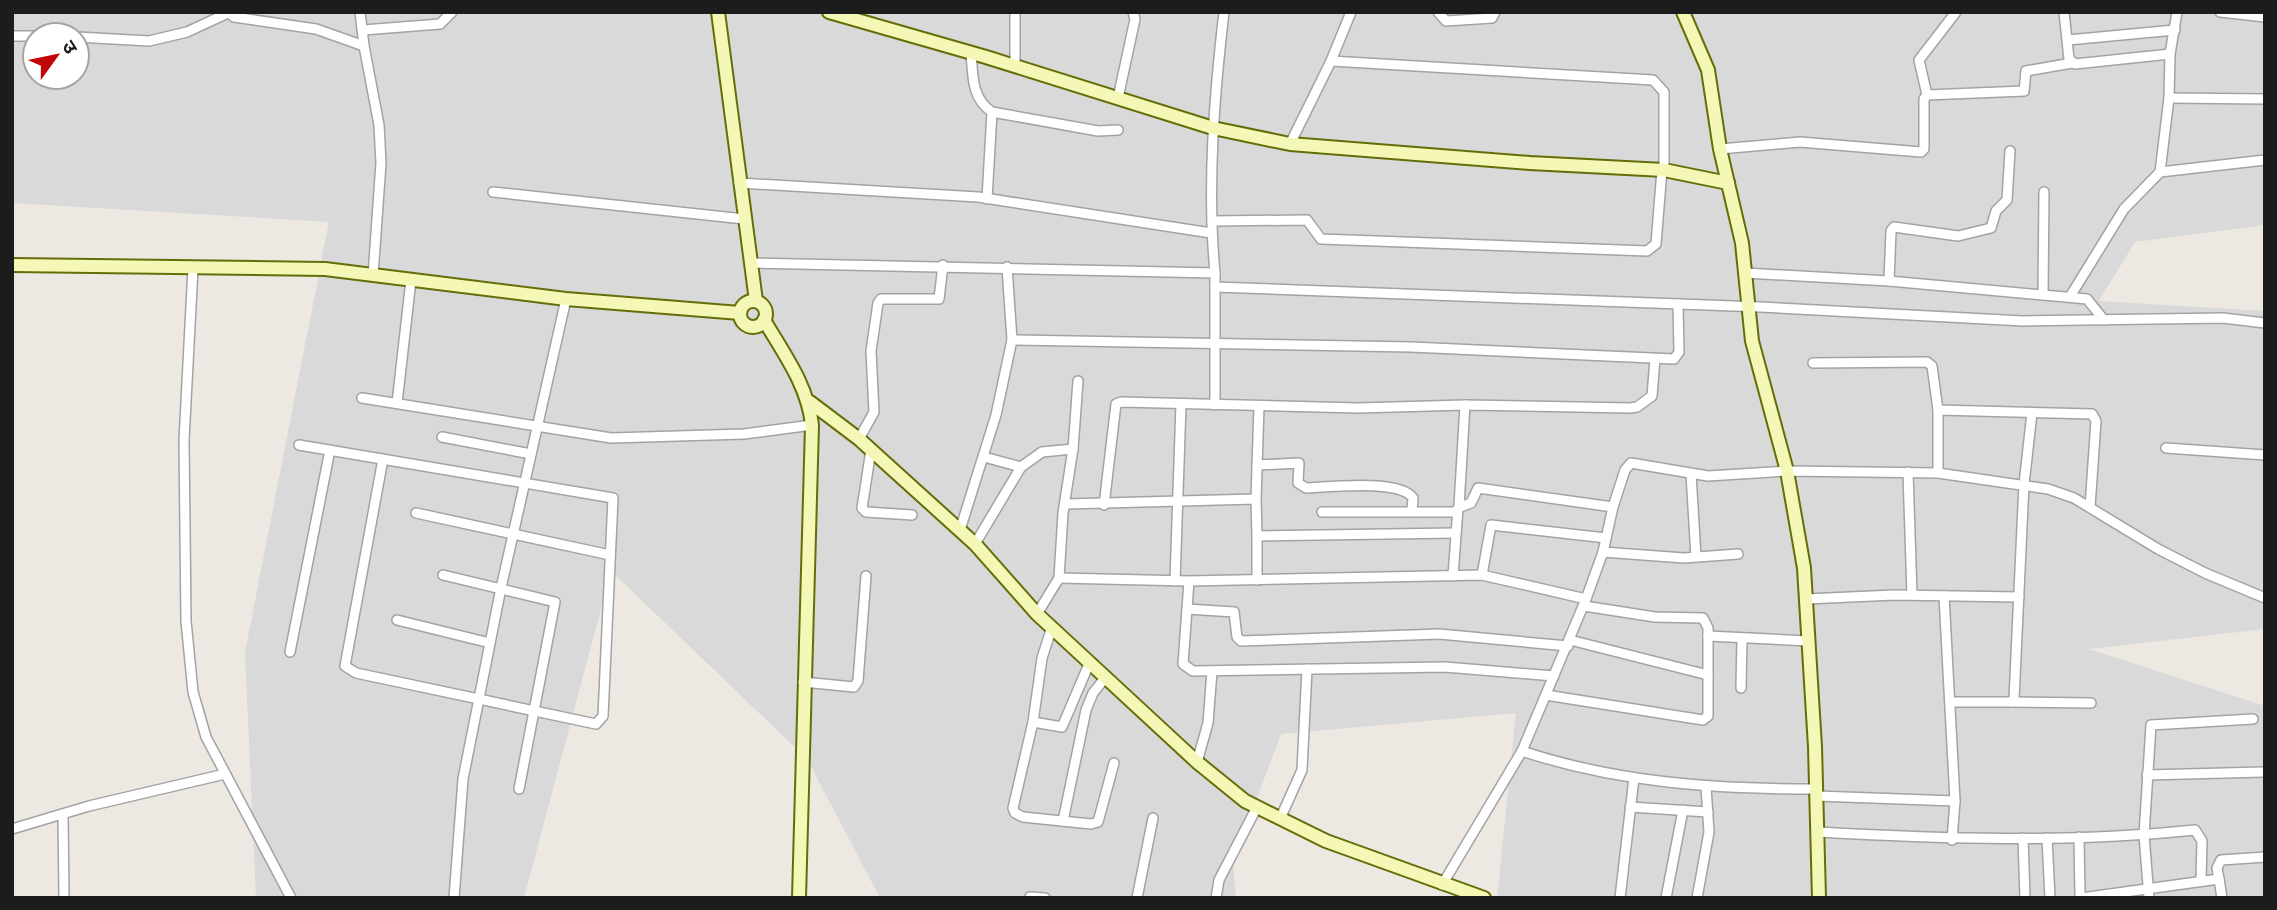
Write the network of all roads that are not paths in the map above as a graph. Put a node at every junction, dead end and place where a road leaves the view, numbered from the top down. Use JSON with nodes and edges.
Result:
{"nodes":[{"id":1,"x":360,"y":12,"type":"edge"},
{"id":2,"x":452,"y":12,"type":"edge"},
{"id":3,"x":718,"y":12,"type":"edge"},
{"id":4,"x":830,"y":12,"type":"edge"},
{"id":5,"x":1015,"y":12,"type":"edge"},
{"id":6,"x":1133,"y":12,"type":"edge"},
{"id":7,"x":1224,"y":12,"type":"edge"},
{"id":8,"x":1351,"y":12,"type":"edge"},
{"id":9,"x":1438,"y":12,"type":"edge"},
{"id":10,"x":1496,"y":12,"type":"edge"},
{"id":11,"x":1683,"y":12,"type":"edge"},
{"id":12,"x":1956,"y":12,"type":"edge"},
{"id":13,"x":2064,"y":12,"type":"edge"},
{"id":14,"x":2177,"y":12,"type":"edge"},
{"id":15,"x":2220,"y":12,"type":"edge"},
{"id":16,"x":228,"y":13,"type":"edge"},
{"id":17,"x":2265,"y":17,"type":"edge"},
{"id":18,"x":363,"y":30,"type":"junction"},
{"id":19,"x":2175,"y":30,"type":"junction"},
{"id":20,"x":91,"y":38,"type":"edge"},
{"id":21,"x":2068,"y":40,"type":"junction"},
{"id":22,"x":364,"y":46,"type":"junction"},
{"id":23,"x":971,"y":52,"type":"junction"},
{"id":24,"x":2170,"y":54,"type":"junction"},
{"id":25,"x":1331,"y":61,"type":"junction"},
{"id":26,"x":2072,"y":63,"type":"junction"},
{"id":27,"x":1015,"y":66,"type":"junction"},
{"id":28,"x":1927,"y":94,"type":"junction"},
{"id":29,"x":1118,"y":98,"type":"junction"},
{"id":30,"x":2169,"y":98,"type":"junction"},
{"id":31,"x":2265,"y":99,"type":"edge"},
{"id":32,"x":992,"y":112,"type":"junction"},
{"id":33,"x":1213,"y":128,"type":"junction"},
{"id":34,"x":1118,"y":130,"type":"dead end"},
{"id":35,"x":1290,"y":144,"type":"junction"},
{"id":36,"x":1720,"y":149,"type":"junction"},
{"id":37,"x":2010,"y":151,"type":"dead end"},
{"id":38,"x":2265,"y":160,"type":"edge"},
{"id":39,"x":1663,"y":170,"type":"junction"},
{"id":40,"x":2160,"y":172,"type":"junction"},
{"id":41,"x":739,"y":183,"type":"junction"},
{"id":42,"x":1728,"y":183,"type":"junction"},
{"id":43,"x":493,"y":192,"type":"dead end"},
{"id":44,"x":2044,"y":192,"type":"dead end"},
{"id":45,"x":987,"y":198,"type":"junction"},
{"id":46,"x":744,"y":219,"type":"junction"},
{"id":47,"x":1212,"y":220,"type":"junction"},
{"id":48,"x":1212,"y":233,"type":"junction"},
{"id":49,"x":750,"y":262,"type":"junction"},
{"id":50,"x":12,"y":265,"type":"edge"},
{"id":51,"x":943,"y":265,"type":"junction"},
{"id":52,"x":1007,"y":267,"type":"junction"},
{"id":53,"x":193,"y":268,"type":"junction"},
{"id":54,"x":1215,"y":273,"type":"junction"},
{"id":55,"x":1745,"y":273,"type":"junction"},
{"id":56,"x":373,"y":275,"type":"junction"},
{"id":57,"x":411,"y":280,"type":"junction"},
{"id":58,"x":1889,"y":281,"type":"junction"},
{"id":59,"x":1215,"y":287,"type":"junction"},
{"id":60,"x":2043,"y":295,"type":"junction"},
{"id":61,"x":2071,"y":295,"type":"junction"},
{"id":62,"x":566,"y":299,"type":"junction"},
{"id":63,"x":756,"y":301,"type":"junction"},
{"id":64,"x":1678,"y":304,"type":"junction"},
{"id":65,"x":1749,"y":306,"type":"junction"},
{"id":66,"x":740,"y":313,"type":"junction"},
{"id":67,"x":764,"y":320,"type":"junction"},
{"id":68,"x":2104,"y":320,"type":"junction"},
{"id":69,"x":2265,"y":323,"type":"edge"},
{"id":70,"x":1012,"y":340,"type":"junction"},
{"id":71,"x":1215,"y":343,"type":"junction"},
{"id":72,"x":1655,"y":359,"type":"junction"},
{"id":73,"x":1813,"y":363,"type":"dead end"},
{"id":74,"x":1078,"y":380,"type":"dead end"},
{"id":75,"x":362,"y":398,"type":"dead end"},
{"id":76,"x":810,"y":402,"type":"junction"},
{"id":77,"x":397,"y":403,"type":"junction"},
{"id":78,"x":1181,"y":404,"type":"junction"},
{"id":79,"x":1215,"y":405,"type":"junction"},
{"id":80,"x":1465,"y":405,"type":"junction"},
{"id":81,"x":1259,"y":406,"type":"junction"},
{"id":82,"x":1938,"y":410,"type":"junction"},
{"id":83,"x":2032,"y":413,"type":"junction"},
{"id":84,"x":537,"y":425,"type":"junction"},
{"id":85,"x":812,"y":425,"type":"junction"},
{"id":86,"x":442,"y":437,"type":"dead end"},
{"id":87,"x":859,"y":439,"type":"junction"},
{"id":88,"x":299,"y":445,"type":"dead end"},
{"id":89,"x":2166,"y":448,"type":"dead end"},
{"id":90,"x":1073,"y":449,"type":"junction"},
{"id":91,"x":330,"y":450,"type":"junction"},
{"id":92,"x":871,"y":450,"type":"junction"},
{"id":93,"x":531,"y":454,"type":"junction"},
{"id":94,"x":2265,"y":455,"type":"edge"},
{"id":95,"x":984,"y":457,"type":"junction"},
{"id":96,"x":383,"y":459,"type":"junction"},
{"id":97,"x":1257,"y":465,"type":"junction"},
{"id":98,"x":1021,"y":467,"type":"junction"},
{"id":99,"x":1787,"y":471,"type":"junction"},
{"id":100,"x":1908,"y":472,"type":"junction"},
{"id":101,"x":1938,"y":473,"type":"junction"},
{"id":102,"x":1691,"y":474,"type":"junction"},
{"id":103,"x":525,"y":481,"type":"junction"},
{"id":104,"x":2024,"y":484,"type":"junction"},
{"id":105,"x":1256,"y":499,"type":"junction"},
{"id":106,"x":1177,"y":502,"type":"junction"},
{"id":107,"x":1066,"y":503,"type":"junction"},
{"id":108,"x":1104,"y":505,"type":"junction"},
{"id":109,"x":1613,"y":507,"type":"junction"},
{"id":110,"x":2090,"y":507,"type":"junction"},
{"id":111,"x":1458,"y":509,"type":"junction"},
{"id":112,"x":1412,"y":510,"type":"junction"},
{"id":113,"x":1322,"y":512,"type":"dead end"},
{"id":114,"x":415,"y":513,"type":"dead end"},
{"id":115,"x":912,"y":515,"type":"dead end"},
{"id":116,"x":960,"y":530,"type":"junction"},
{"id":117,"x":1454,"y":533,"type":"junction"},
{"id":118,"x":515,"y":535,"type":"junction"},
{"id":119,"x":1257,"y":536,"type":"junction"},
{"id":120,"x":1606,"y":538,"type":"junction"},
{"id":121,"x":975,"y":544,"type":"junction"},
{"id":122,"x":1603,"y":552,"type":"junction"},
{"id":123,"x":1738,"y":554,"type":"dead end"},
{"id":124,"x":610,"y":555,"type":"junction"},
{"id":125,"x":1696,"y":557,"type":"junction"},
{"id":126,"x":443,"y":575,"type":"dead end"},
{"id":127,"x":1482,"y":575,"type":"junction"},
{"id":128,"x":866,"y":576,"type":"dead end"},
{"id":129,"x":1453,"y":576,"type":"junction"},
{"id":130,"x":1059,"y":578,"type":"junction"},
{"id":131,"x":1258,"y":580,"type":"junction"},
{"id":132,"x":1175,"y":581,"type":"junction"},
{"id":133,"x":1189,"y":581,"type":"junction"},
{"id":134,"x":501,"y":588,"type":"junction"},
{"id":135,"x":1912,"y":595,"type":"junction"},
{"id":136,"x":1944,"y":596,"type":"junction"},
{"id":137,"x":2019,"y":597,"type":"junction"},
{"id":138,"x":2265,"y":598,"type":"edge"},
{"id":139,"x":1806,"y":599,"type":"junction"},
{"id":140,"x":1585,"y":603,"type":"junction"},
{"id":141,"x":1186,"y":610,"type":"junction"},
{"id":142,"x":1037,"y":614,"type":"junction"},
{"id":143,"x":397,"y":620,"type":"dead end"},
{"id":144,"x":1052,"y":627,"type":"junction"},
{"id":145,"x":1708,"y":636,"type":"junction"},
{"id":146,"x":1742,"y":638,"type":"junction"},
{"id":147,"x":1808,"y":641,"type":"junction"},
{"id":148,"x":490,"y":643,"type":"junction"},
{"id":149,"x":1569,"y":643,"type":"junction"},
{"id":150,"x":290,"y":652,"type":"dead end"},
{"id":151,"x":1090,"y":664,"type":"junction"},
{"id":152,"x":1307,"y":669,"type":"junction"},
{"id":153,"x":1212,"y":671,"type":"junction"},
{"id":154,"x":1708,"y":675,"type":"junction"},
{"id":155,"x":1553,"y":676,"type":"junction"},
{"id":156,"x":1105,"y":678,"type":"junction"},
{"id":157,"x":803,"y":682,"type":"junction"},
{"id":158,"x":1741,"y":688,"type":"dead end"},
{"id":159,"x":1546,"y":695,"type":"junction"},
{"id":160,"x":478,"y":701,"type":"junction"},
{"id":161,"x":1950,"y":702,"type":"junction"},
{"id":162,"x":2011,"y":702,"type":"junction"},
{"id":163,"x":2091,"y":703,"type":"dead end"},
{"id":164,"x":535,"y":713,"type":"junction"},
{"id":165,"x":2253,"y":719,"type":"dead end"},
{"id":166,"x":1034,"y":722,"type":"junction"},
{"id":167,"x":1522,"y":751,"type":"junction"},
{"id":168,"x":1197,"y":762,"type":"junction"},
{"id":169,"x":1114,"y":763,"type":"dead end"},
{"id":170,"x":2263,"y":772,"type":"dead end"},
{"id":171,"x":225,"y":774,"type":"junction"},
{"id":172,"x":2147,"y":775,"type":"junction"},
{"id":173,"x":1633,"y":778,"type":"junction"},
{"id":174,"x":1706,"y":787,"type":"junction"},
{"id":175,"x":519,"y":789,"type":"dead end"},
{"id":176,"x":1816,"y":793,"type":"junction"},
{"id":177,"x":1955,"y":801,"type":"junction"},
{"id":178,"x":1257,"y":807,"type":"junction"},
{"id":179,"x":1630,"y":807,"type":"junction"},
{"id":180,"x":1683,"y":810,"type":"junction"},
{"id":181,"x":1708,"y":812,"type":"junction"},
{"id":182,"x":63,"y":814,"type":"junction"},
{"id":183,"x":1153,"y":818,"type":"dead end"},
{"id":184,"x":1280,"y":819,"type":"junction"},
{"id":185,"x":1063,"y":821,"type":"junction"},
{"id":186,"x":12,"y":828,"type":"edge"},
{"id":187,"x":1818,"y":832,"type":"junction"},
{"id":188,"x":2144,"y":835,"type":"junction"},
{"id":189,"x":2079,"y":837,"type":"junction"},
{"id":190,"x":2022,"y":838,"type":"junction"},
{"id":191,"x":2047,"y":838,"type":"junction"},
{"id":192,"x":1952,"y":840,"type":"junction"},
{"id":193,"x":2265,"y":857,"type":"edge"},
{"id":194,"x":2219,"y":879,"type":"junction"},
{"id":195,"x":2201,"y":881,"type":"junction"},
{"id":196,"x":1441,"y":885,"type":"junction"},
{"id":197,"x":2149,"y":887,"type":"junction"},
{"id":198,"x":1030,"y":897,"type":"edge"},
{"id":199,"x":2081,"y":897,"type":"edge"},
{"id":200,"x":64,"y":898,"type":"edge"},
{"id":201,"x":291,"y":898,"type":"edge"},
{"id":202,"x":454,"y":898,"type":"edge"},
{"id":203,"x":799,"y":898,"type":"edge"},
{"id":204,"x":1045,"y":898,"type":"edge"},
{"id":205,"x":1138,"y":898,"type":"edge"},
{"id":206,"x":1216,"y":898,"type":"edge"},
{"id":207,"x":1484,"y":898,"type":"edge"},
{"id":208,"x":1620,"y":898,"type":"edge"},
{"id":209,"x":1666,"y":898,"type":"edge"},
{"id":210,"x":1698,"y":898,"type":"edge"},
{"id":211,"x":1819,"y":898,"type":"edge"},
{"id":212,"x":2025,"y":898,"type":"edge"},
{"id":213,"x":2050,"y":898,"type":"edge"},
{"id":214,"x":2149,"y":898,"type":"edge"},
{"id":215,"x":2222,"y":898,"type":"edge"}],
"edges":[{"from":1,"to":18,"type":"street"},
{"from":2,"to":18,"type":"street"},
{"from":3,"to":41,"type":"street"},
{"from":4,"to":23,"type":"street"},
{"from":5,"to":27,"type":"street"},
{"from":6,"to":29,"type":"street"},
{"from":7,"to":33,"type":"street"},
{"from":8,"to":25,"type":"street"},
{"from":9,"to":10,"type":"street"},
{"from":11,"to":36,"type":"street"},
{"from":12,"to":28,"type":"street"},
{"from":13,"to":21,"type":"street"},
{"from":14,"to":19,"type":"street"},
{"from":15,"to":17,"type":"street"},
{"from":16,"to":20,"type":"street"},
{"from":16,"to":22,"type":"street"},
{"from":18,"to":22,"type":"street"},
{"from":19,"to":21,"type":"street"},
{"from":19,"to":24,"type":"street"},
{"from":21,"to":26,"type":"street"},
{"from":22,"to":56,"type":"street"},
{"from":23,"to":27,"type":"street"},
{"from":23,"to":32,"type":"street"},
{"from":24,"to":26,"type":"street"},
{"from":24,"to":30,"type":"street"},
{"from":25,"to":35,"type":"street"},
{"from":25,"to":39,"type":"street"},
{"from":26,"to":28,"type":"street"},
{"from":27,"to":29,"type":"street"},
{"from":28,"to":36,"type":"street"},
{"from":29,"to":33,"type":"street"},
{"from":30,"to":31,"type":"street"},
{"from":30,"to":40,"type":"street"},
{"from":32,"to":34,"type":"street"},
{"from":32,"to":45,"type":"street"},
{"from":33,"to":35,"type":"street"},
{"from":33,"to":47,"type":"street"},
{"from":35,"to":39,"type":"street"},
{"from":36,"to":42,"type":"street"},
{"from":37,"to":58,"type":"street"},
{"from":38,"to":40,"type":"street"},
{"from":39,"to":42,"type":"street"},
{"from":39,"to":47,"type":"street"},
{"from":40,"to":61,"type":"street"},
{"from":41,"to":45,"type":"street"},
{"from":41,"to":46,"type":"street"},
{"from":42,"to":55,"type":"street"},
{"from":43,"to":46,"type":"street"},
{"from":44,"to":60,"type":"street"},
{"from":45,"to":48,"type":"street"},
{"from":46,"to":49,"type":"street"},
{"from":47,"to":48,"type":"street"},
{"from":48,"to":54,"type":"street"},
{"from":49,"to":51,"type":"street"},
{"from":49,"to":63,"type":"street"},
{"from":50,"to":53,"type":"street"},
{"from":51,"to":52,"type":"street"},
{"from":51,"to":87,"type":"street"},
{"from":52,"to":54,"type":"street"},
{"from":52,"to":70,"type":"street"},
{"from":53,"to":56,"type":"street"},
{"from":53,"to":171,"type":"street"},
{"from":54,"to":59,"type":"street"},
{"from":55,"to":58,"type":"street"},
{"from":55,"to":65,"type":"street"},
{"from":56,"to":57,"type":"street"},
{"from":57,"to":62,"type":"street"},
{"from":57,"to":77,"type":"street"},
{"from":58,"to":60,"type":"street"},
{"from":59,"to":64,"type":"street"},
{"from":59,"to":71,"type":"street"},
{"from":60,"to":61,"type":"street"},
{"from":61,"to":68,"type":"street"},
{"from":62,"to":66,"type":"street"},
{"from":62,"to":84,"type":"street"},
{"from":63,"to":66,"type":"street"},
{"from":63,"to":67,"type":"street"},
{"from":64,"to":65,"type":"street"},
{"from":64,"to":72,"type":"street"},
{"from":65,"to":68,"type":"street"},
{"from":65,"to":99,"type":"street"},
{"from":66,"to":67,"type":"street"},
{"from":67,"to":76,"type":"street"},
{"from":68,"to":69,"type":"street"},
{"from":70,"to":71,"type":"street"},
{"from":70,"to":95,"type":"street"},
{"from":71,"to":72,"type":"street"},
{"from":71,"to":79,"type":"street"},
{"from":72,"to":80,"type":"street"},
{"from":73,"to":82,"type":"street"},
{"from":74,"to":90,"type":"street"},
{"from":75,"to":77,"type":"street"},
{"from":76,"to":85,"type":"street"},
{"from":76,"to":87,"type":"street"},
{"from":77,"to":84,"type":"street"},
{"from":78,"to":79,"type":"street"},
{"from":78,"to":106,"type":"street"},
{"from":78,"to":108,"type":"street"},
{"from":79,"to":81,"type":"street"},
{"from":80,"to":81,"type":"street"},
{"from":80,"to":111,"type":"street"},
{"from":81,"to":97,"type":"street"},
{"from":82,"to":83,"type":"street"},
{"from":82,"to":101,"type":"street"},
{"from":83,"to":104,"type":"street"},
{"from":83,"to":110,"type":"street"},
{"from":84,"to":85,"type":"street"},
{"from":84,"to":93,"type":"street"},
{"from":85,"to":157,"type":"street"},
{"from":86,"to":93,"type":"street"},
{"from":87,"to":92,"type":"street"},
{"from":88,"to":91,"type":"street"},
{"from":89,"to":94,"type":"street"},
{"from":90,"to":98,"type":"street"},
{"from":90,"to":107,"type":"street"},
{"from":91,"to":96,"type":"street"},
{"from":91,"to":150,"type":"street"},
{"from":92,"to":115,"type":"street"},
{"from":92,"to":116,"type":"street"},
{"from":93,"to":103,"type":"street"},
{"from":95,"to":98,"type":"street"},
{"from":95,"to":116,"type":"street"},
{"from":96,"to":103,"type":"street"},
{"from":96,"to":160,"type":"street"},
{"from":97,"to":105,"type":"street"},
{"from":97,"to":112,"type":"street"},
{"from":98,"to":121,"type":"street"},
{"from":99,"to":100,"type":"street"},
{"from":99,"to":102,"type":"street"},
{"from":99,"to":139,"type":"street"},
{"from":100,"to":101,"type":"street"},
{"from":100,"to":135,"type":"street"},
{"from":101,"to":104,"type":"street"},
{"from":102,"to":109,"type":"street"},
{"from":102,"to":125,"type":"street"},
{"from":103,"to":118,"type":"street"},
{"from":103,"to":124,"type":"street"},
{"from":104,"to":110,"type":"street"},
{"from":104,"to":137,"type":"street"},
{"from":105,"to":106,"type":"street"},
{"from":105,"to":119,"type":"street"},
{"from":106,"to":108,"type":"street"},
{"from":106,"to":132,"type":"street"},
{"from":107,"to":108,"type":"street"},
{"from":107,"to":130,"type":"street"},
{"from":109,"to":111,"type":"street"},
{"from":109,"to":120,"type":"street"},
{"from":110,"to":138,"type":"street"},
{"from":111,"to":112,"type":"street"},
{"from":111,"to":117,"type":"street"},
{"from":112,"to":113,"type":"street"},
{"from":114,"to":118,"type":"street"},
{"from":116,"to":121,"type":"street"},
{"from":117,"to":119,"type":"street"},
{"from":117,"to":129,"type":"street"},
{"from":118,"to":124,"type":"street"},
{"from":118,"to":134,"type":"street"},
{"from":119,"to":131,"type":"street"},
{"from":120,"to":122,"type":"street"},
{"from":120,"to":127,"type":"street"},
{"from":121,"to":142,"type":"street"},
{"from":122,"to":125,"type":"street"},
{"from":122,"to":140,"type":"street"},
{"from":123,"to":125,"type":"street"},
{"from":124,"to":164,"type":"street"},
{"from":126,"to":134,"type":"street"},
{"from":127,"to":129,"type":"street"},
{"from":127,"to":140,"type":"street"},
{"from":128,"to":157,"type":"street"},
{"from":129,"to":131,"type":"street"},
{"from":130,"to":132,"type":"street"},
{"from":130,"to":142,"type":"street"},
{"from":131,"to":133,"type":"street"},
{"from":132,"to":133,"type":"street"},
{"from":133,"to":141,"type":"street"},
{"from":134,"to":148,"type":"street"},
{"from":134,"to":164,"type":"street"},
{"from":135,"to":136,"type":"street"},
{"from":135,"to":139,"type":"street"},
{"from":136,"to":137,"type":"street"},
{"from":136,"to":161,"type":"street"},
{"from":137,"to":162,"type":"street"},
{"from":139,"to":147,"type":"street"},
{"from":140,"to":145,"type":"street"},
{"from":140,"to":149,"type":"street"},
{"from":141,"to":149,"type":"street"},
{"from":141,"to":153,"type":"street"},
{"from":142,"to":144,"type":"street"},
{"from":143,"to":148,"type":"street"},
{"from":144,"to":151,"type":"street"},
{"from":144,"to":166,"type":"street"},
{"from":145,"to":146,"type":"street"},
{"from":145,"to":154,"type":"street"},
{"from":146,"to":147,"type":"street"},
{"from":146,"to":158,"type":"street"},
{"from":147,"to":176,"type":"street"},
{"from":148,"to":160,"type":"street"},
{"from":149,"to":154,"type":"street"},
{"from":149,"to":155,"type":"street"},
{"from":151,"to":156,"type":"street"},
{"from":151,"to":166,"type":"street"},
{"from":152,"to":153,"type":"street"},
{"from":152,"to":155,"type":"street"},
{"from":152,"to":184,"type":"street"},
{"from":153,"to":168,"type":"street"},
{"from":154,"to":159,"type":"street"},
{"from":155,"to":159,"type":"street"},
{"from":156,"to":168,"type":"street"},
{"from":156,"to":185,"type":"street"},
{"from":157,"to":203,"type":"street"},
{"from":159,"to":167,"type":"street"},
{"from":160,"to":164,"type":"street"},
{"from":160,"to":202,"type":"street"},
{"from":161,"to":162,"type":"street"},
{"from":161,"to":177,"type":"street"},
{"from":162,"to":163,"type":"street"},
{"from":164,"to":175,"type":"street"},
{"from":165,"to":172,"type":"street"},
{"from":166,"to":185,"type":"street"},
{"from":167,"to":173,"type":"street"},
{"from":167,"to":196,"type":"street"},
{"from":168,"to":178,"type":"street"},
{"from":169,"to":185,"type":"street"},
{"from":170,"to":172,"type":"street"},
{"from":171,"to":182,"type":"street"},
{"from":171,"to":201,"type":"street"},
{"from":172,"to":188,"type":"street"},
{"from":173,"to":174,"type":"street"},
{"from":173,"to":179,"type":"street"},
{"from":174,"to":176,"type":"street"},
{"from":174,"to":181,"type":"street"},
{"from":176,"to":177,"type":"street"},
{"from":176,"to":187,"type":"street"},
{"from":177,"to":192,"type":"street"},
{"from":178,"to":184,"type":"street"},
{"from":178,"to":206,"type":"street"},
{"from":179,"to":180,"type":"street"},
{"from":179,"to":208,"type":"street"},
{"from":180,"to":181,"type":"street"},
{"from":180,"to":209,"type":"street"},
{"from":181,"to":210,"type":"street"},
{"from":182,"to":186,"type":"street"},
{"from":182,"to":200,"type":"street"},
{"from":183,"to":205,"type":"street"},
{"from":184,"to":196,"type":"street"},
{"from":187,"to":192,"type":"street"},
{"from":187,"to":211,"type":"street"},
{"from":188,"to":189,"type":"street"},
{"from":188,"to":195,"type":"street"},
{"from":188,"to":197,"type":"street"},
{"from":189,"to":191,"type":"street"},
{"from":189,"to":199,"type":"street"},
{"from":190,"to":191,"type":"street"},
{"from":190,"to":192,"type":"street"},
{"from":190,"to":212,"type":"street"},
{"from":191,"to":213,"type":"street"},
{"from":193,"to":194,"type":"street"},
{"from":194,"to":195,"type":"street"},
{"from":194,"to":215,"type":"street"},
{"from":195,"to":197,"type":"street"},
{"from":196,"to":207,"type":"street"},
{"from":197,"to":199,"type":"street"},
{"from":197,"to":214,"type":"street"},
{"from":198,"to":204,"type":"street"}]}
